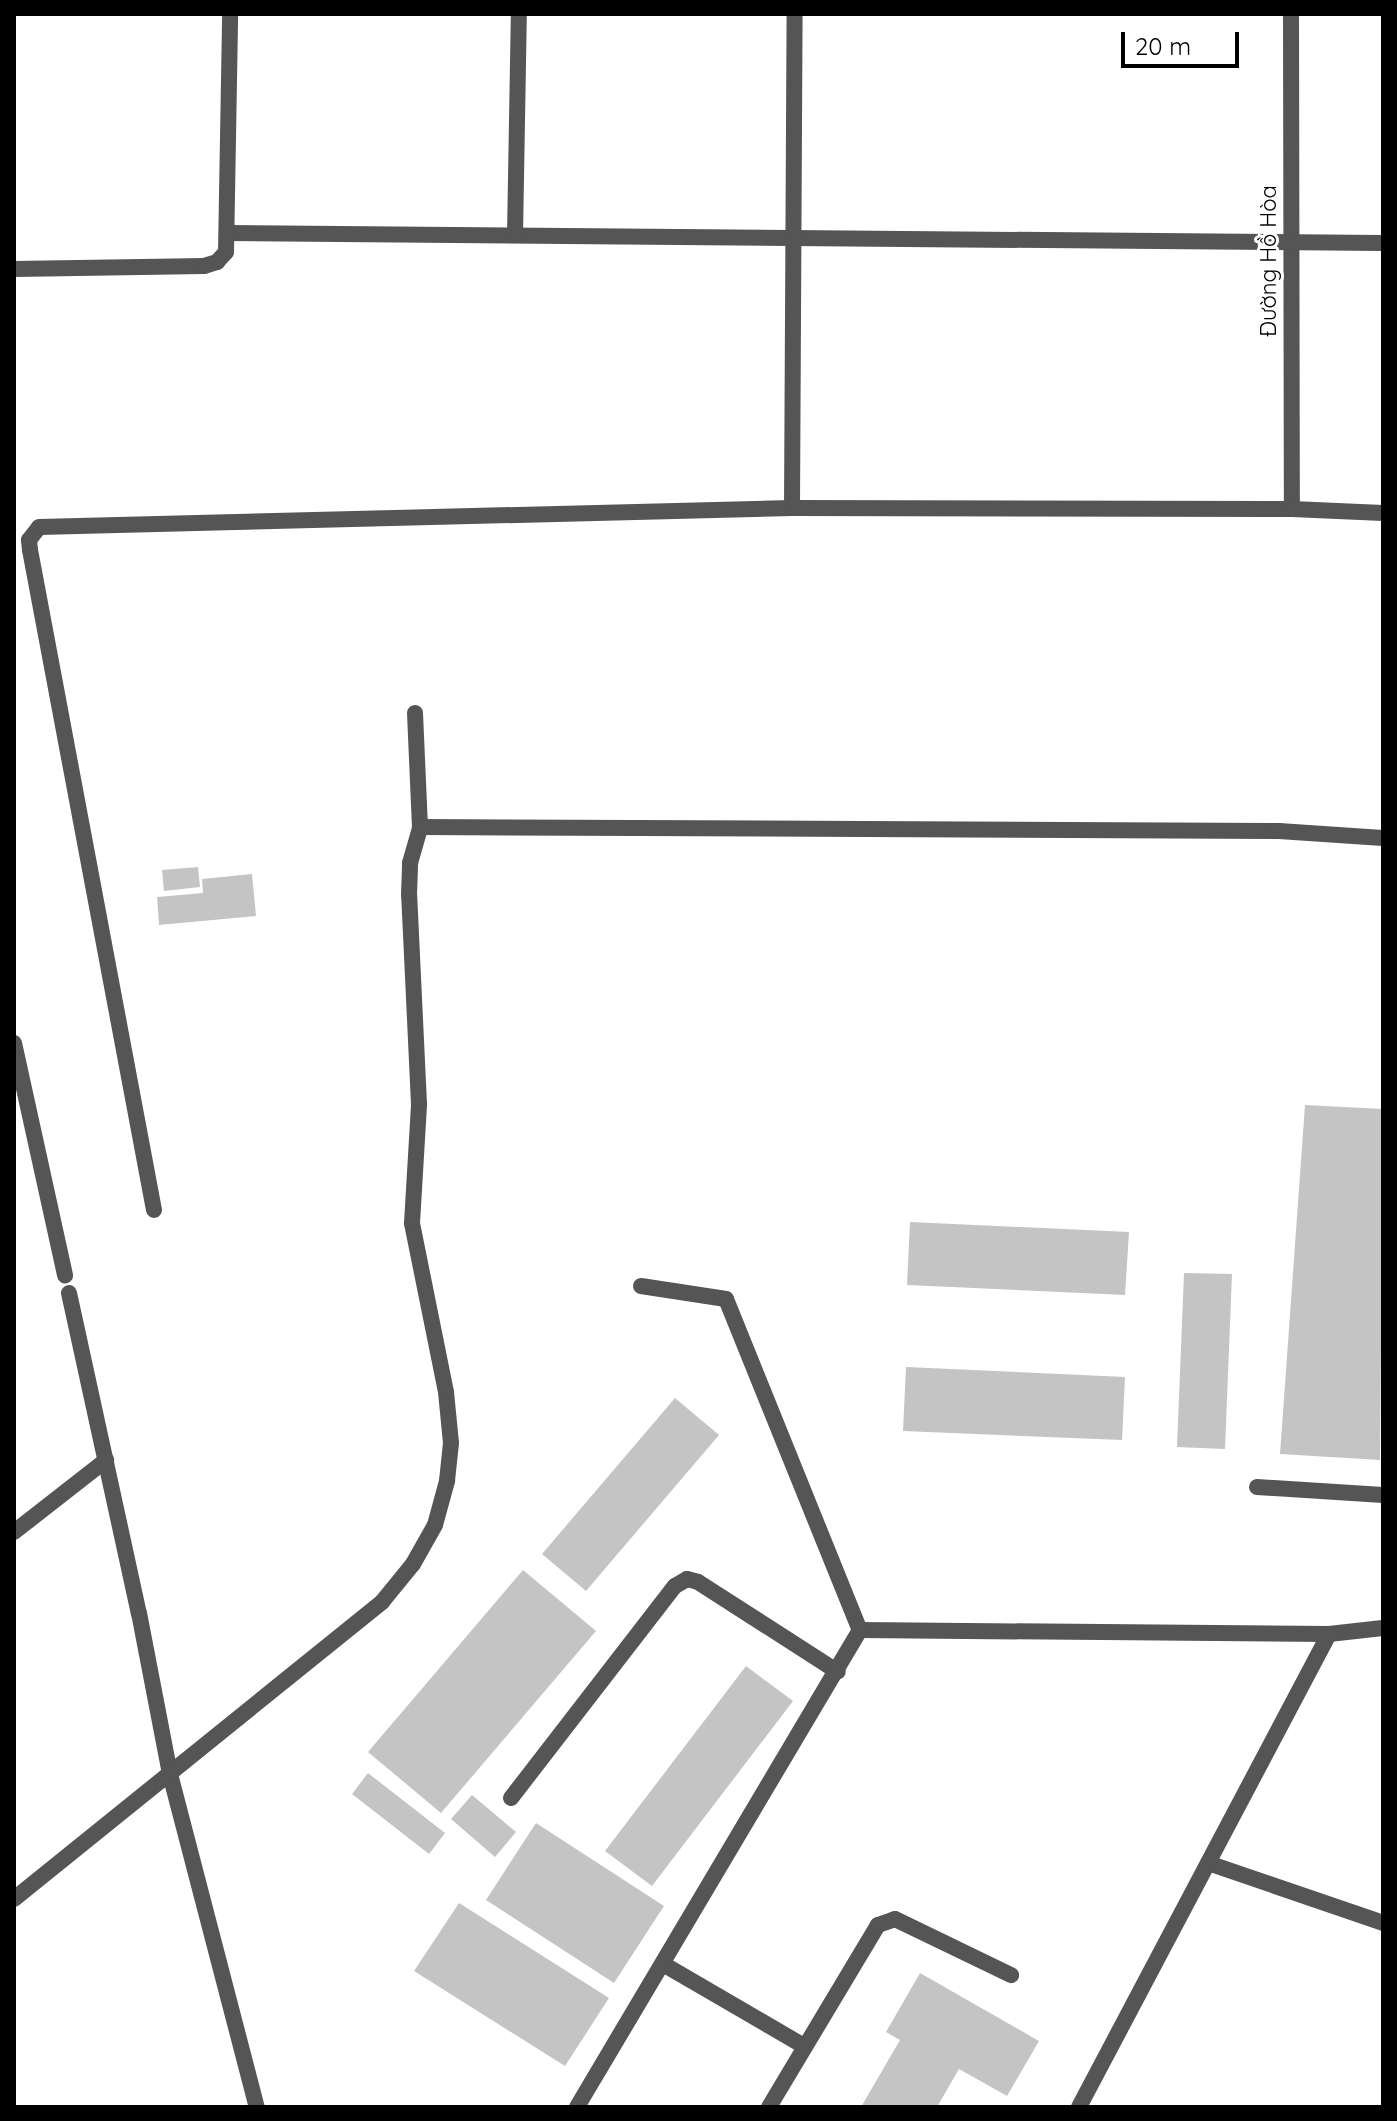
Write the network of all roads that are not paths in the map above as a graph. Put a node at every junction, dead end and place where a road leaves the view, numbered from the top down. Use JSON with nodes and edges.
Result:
{"nodes":[{"id":1,"x":230,"y":14,"type":"edge"},
{"id":2,"x":519,"y":14,"type":"edge"},
{"id":3,"x":795,"y":14,"type":"edge"},
{"id":4,"x":1291,"y":14,"type":"edge"},
{"id":5,"x":229,"y":233,"type":"junction"},
{"id":6,"x":515,"y":235,"type":"junction"},
{"id":7,"x":794,"y":238,"type":"junction"},
{"id":8,"x":1292,"y":242,"type":"junction"},
{"id":9,"x":1383,"y":243,"type":"edge"},
{"id":10,"x":14,"y":269,"type":"edge"},
{"id":11,"x":792,"y":508,"type":"junction"},
{"id":12,"x":1292,"y":509,"type":"junction"},
{"id":13,"x":1383,"y":513,"type":"edge"},
{"id":14,"x":415,"y":713,"type":"dead end"},
{"id":15,"x":420,"y":827,"type":"junction"},
{"id":16,"x":1383,"y":838,"type":"edge"},
{"id":17,"x":14,"y":1043,"type":"edge"},
{"id":18,"x":154,"y":1210,"type":"dead end"},
{"id":19,"x":65,"y":1275,"type":"dead end"},
{"id":20,"x":641,"y":1286,"type":"dead end"},
{"id":21,"x":69,"y":1293,"type":"dead end"},
{"id":22,"x":106,"y":1460,"type":"junction"},
{"id":23,"x":1257,"y":1487,"type":"dead end"},
{"id":24,"x":1383,"y":1495,"type":"edge"},
{"id":25,"x":14,"y":1532,"type":"edge"},
{"id":26,"x":1383,"y":1628,"type":"edge"},
{"id":27,"x":860,"y":1630,"type":"junction"},
{"id":28,"x":1329,"y":1634,"type":"junction"},
{"id":29,"x":838,"y":1672,"type":"junction"},
{"id":30,"x":170,"y":1774,"type":"junction"},
{"id":31,"x":511,"y":1798,"type":"dead end"},
{"id":32,"x":1208,"y":1863,"type":"junction"},
{"id":33,"x":14,"y":1899,"type":"edge"},
{"id":34,"x":1383,"y":1923,"type":"edge"},
{"id":35,"x":663,"y":1964,"type":"junction"},
{"id":36,"x":1011,"y":1975,"type":"dead end"},
{"id":37,"x":804,"y":2046,"type":"junction"},
{"id":38,"x":256,"y":2106,"type":"edge"},
{"id":39,"x":577,"y":2107,"type":"edge"},
{"id":40,"x":769,"y":2107,"type":"edge"},
{"id":41,"x":1079,"y":2107,"type":"edge"}],
"edges":[{"from":1,"to":5,"type":"street"},
{"from":2,"to":6,"type":"street"},
{"from":3,"to":7,"type":"street"},
{"from":4,"to":8,"type":"street","name":"Đường Hồ Hòa"},
{"from":5,"to":6,"type":"street"},
{"from":5,"to":10,"type":"street"},
{"from":6,"to":7,"type":"street"},
{"from":7,"to":8,"type":"street"},
{"from":7,"to":11,"type":"street"},
{"from":8,"to":9,"type":"street"},
{"from":8,"to":12,"type":"street","name":"Đường Hồ Hòa"},
{"from":11,"to":12,"type":"street"},
{"from":11,"to":18,"type":"street"},
{"from":12,"to":13,"type":"street"},
{"from":14,"to":15,"type":"street"},
{"from":15,"to":16,"type":"street"},
{"from":15,"to":30,"type":"street"},
{"from":17,"to":19,"type":"street"},
{"from":20,"to":27,"type":"street"},
{"from":21,"to":22,"type":"street"},
{"from":22,"to":25,"type":"street"},
{"from":22,"to":30,"type":"street"},
{"from":23,"to":24,"type":"street"},
{"from":26,"to":28,"type":"street"},
{"from":27,"to":28,"type":"street"},
{"from":27,"to":29,"type":"street"},
{"from":28,"to":32,"type":"street"},
{"from":29,"to":31,"type":"street"},
{"from":29,"to":35,"type":"street"},
{"from":30,"to":33,"type":"street"},
{"from":30,"to":38,"type":"street"},
{"from":32,"to":34,"type":"street"},
{"from":32,"to":41,"type":"street"},
{"from":35,"to":37,"type":"street"},
{"from":35,"to":39,"type":"street"},
{"from":36,"to":37,"type":"street"},
{"from":37,"to":40,"type":"street"}]}
